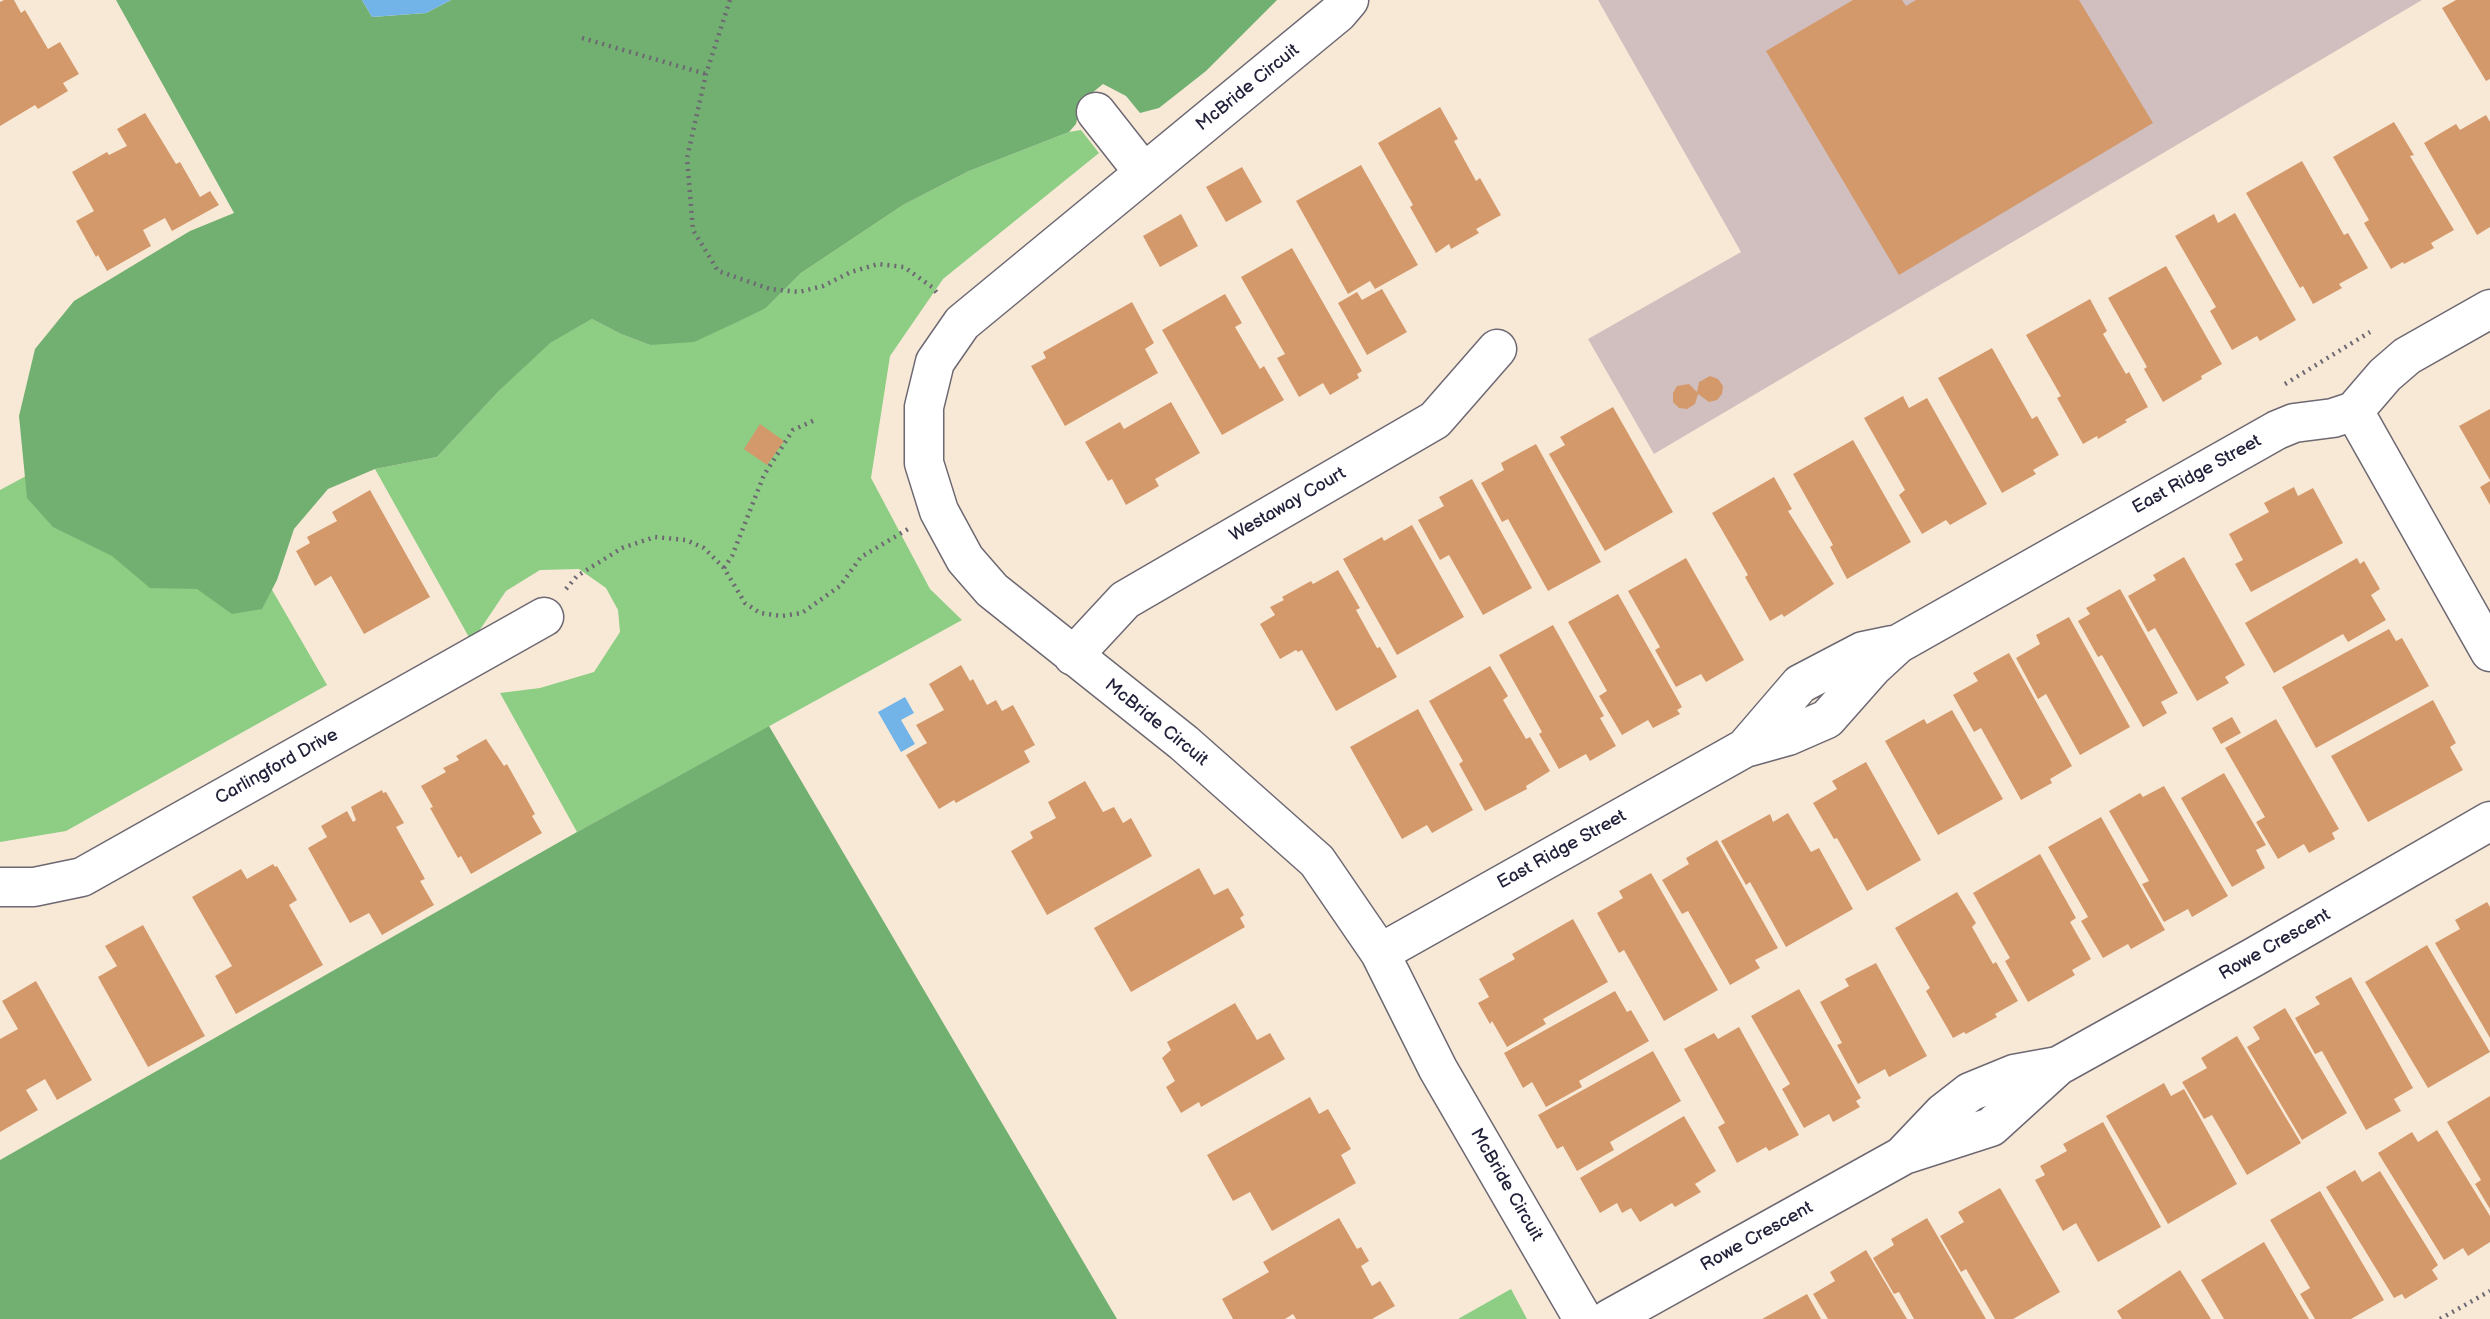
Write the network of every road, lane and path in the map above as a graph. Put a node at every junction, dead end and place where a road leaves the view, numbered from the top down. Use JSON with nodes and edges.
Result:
{"nodes":[{"id":1,"x":730,"y":0,"type":"edge"},
{"id":2,"x":1349,"y":0,"type":"edge"},
{"id":3,"x":582,"y":38,"type":"dead end"},
{"id":4,"x":706,"y":74,"type":"junction"},
{"id":5,"x":1096,"y":112,"type":"dead end"},
{"id":6,"x":1144,"y":173,"type":"junction"},
{"id":7,"x":2490,"y":309,"type":"edge"},
{"id":8,"x":962,"y":323,"type":"junction"},
{"id":9,"x":1497,"y":349,"type":"dead end"},
{"id":10,"x":2354,"y":411,"type":"junction"},
{"id":11,"x":817,"y":419,"type":"dead end"},
{"id":12,"x":939,"y":511,"type":"junction"},
{"id":13,"x":723,"y":568,"type":"junction"},
{"id":14,"x":544,"y":617,"type":"joint"},
{"id":15,"x":2490,"y":652,"type":"edge"},
{"id":16,"x":1073,"y":656,"type":"junction"},
{"id":17,"x":2490,"y":821,"type":"edge"},
{"id":18,"x":0,"y":887,"type":"edge"},
{"id":19,"x":1380,"y":953,"type":"junction"},
{"id":20,"x":2490,"y":1291,"type":"edge"},
{"id":21,"x":1583,"y":1319,"type":"edge"},
{"id":22,"x":1609,"y":1319,"type":"edge"},
{"id":23,"x":2440,"y":1319,"type":"edge"}],
"edges":[{"from":1,"to":4,"type":"path"},
{"from":2,"to":6,"type":"street","name":"McBride Circuit"},
{"from":3,"to":4,"type":"path"},
{"from":4,"to":8,"type":"path"},
{"from":5,"to":6,"type":"street"},
{"from":6,"to":8,"type":"street","name":"McBride Circuit"},
{"from":7,"to":10,"type":"street"},
{"from":8,"to":12,"type":"street","name":"McBride Circuit"},
{"from":9,"to":16,"type":"street","name":"Westaway Court"},
{"from":10,"to":15,"type":"street"},
{"from":10,"to":19,"type":"street","name":"East Ridge Street"},
{"from":11,"to":13,"type":"path"},
{"from":12,"to":13,"type":"path"},
{"from":12,"to":16,"type":"street","name":"McBride Circuit"},
{"from":13,"to":14,"type":"path"},
{"from":14,"to":18,"type":"street","name":"Carlingford Drive"},
{"from":16,"to":19,"type":"street","name":"McBride Circuit"},
{"from":17,"to":22,"type":"street","name":"Rowe Crescent"},
{"from":19,"to":21,"type":"street","name":"McBride Circuit"},
{"from":20,"to":23,"type":"path"}]}
